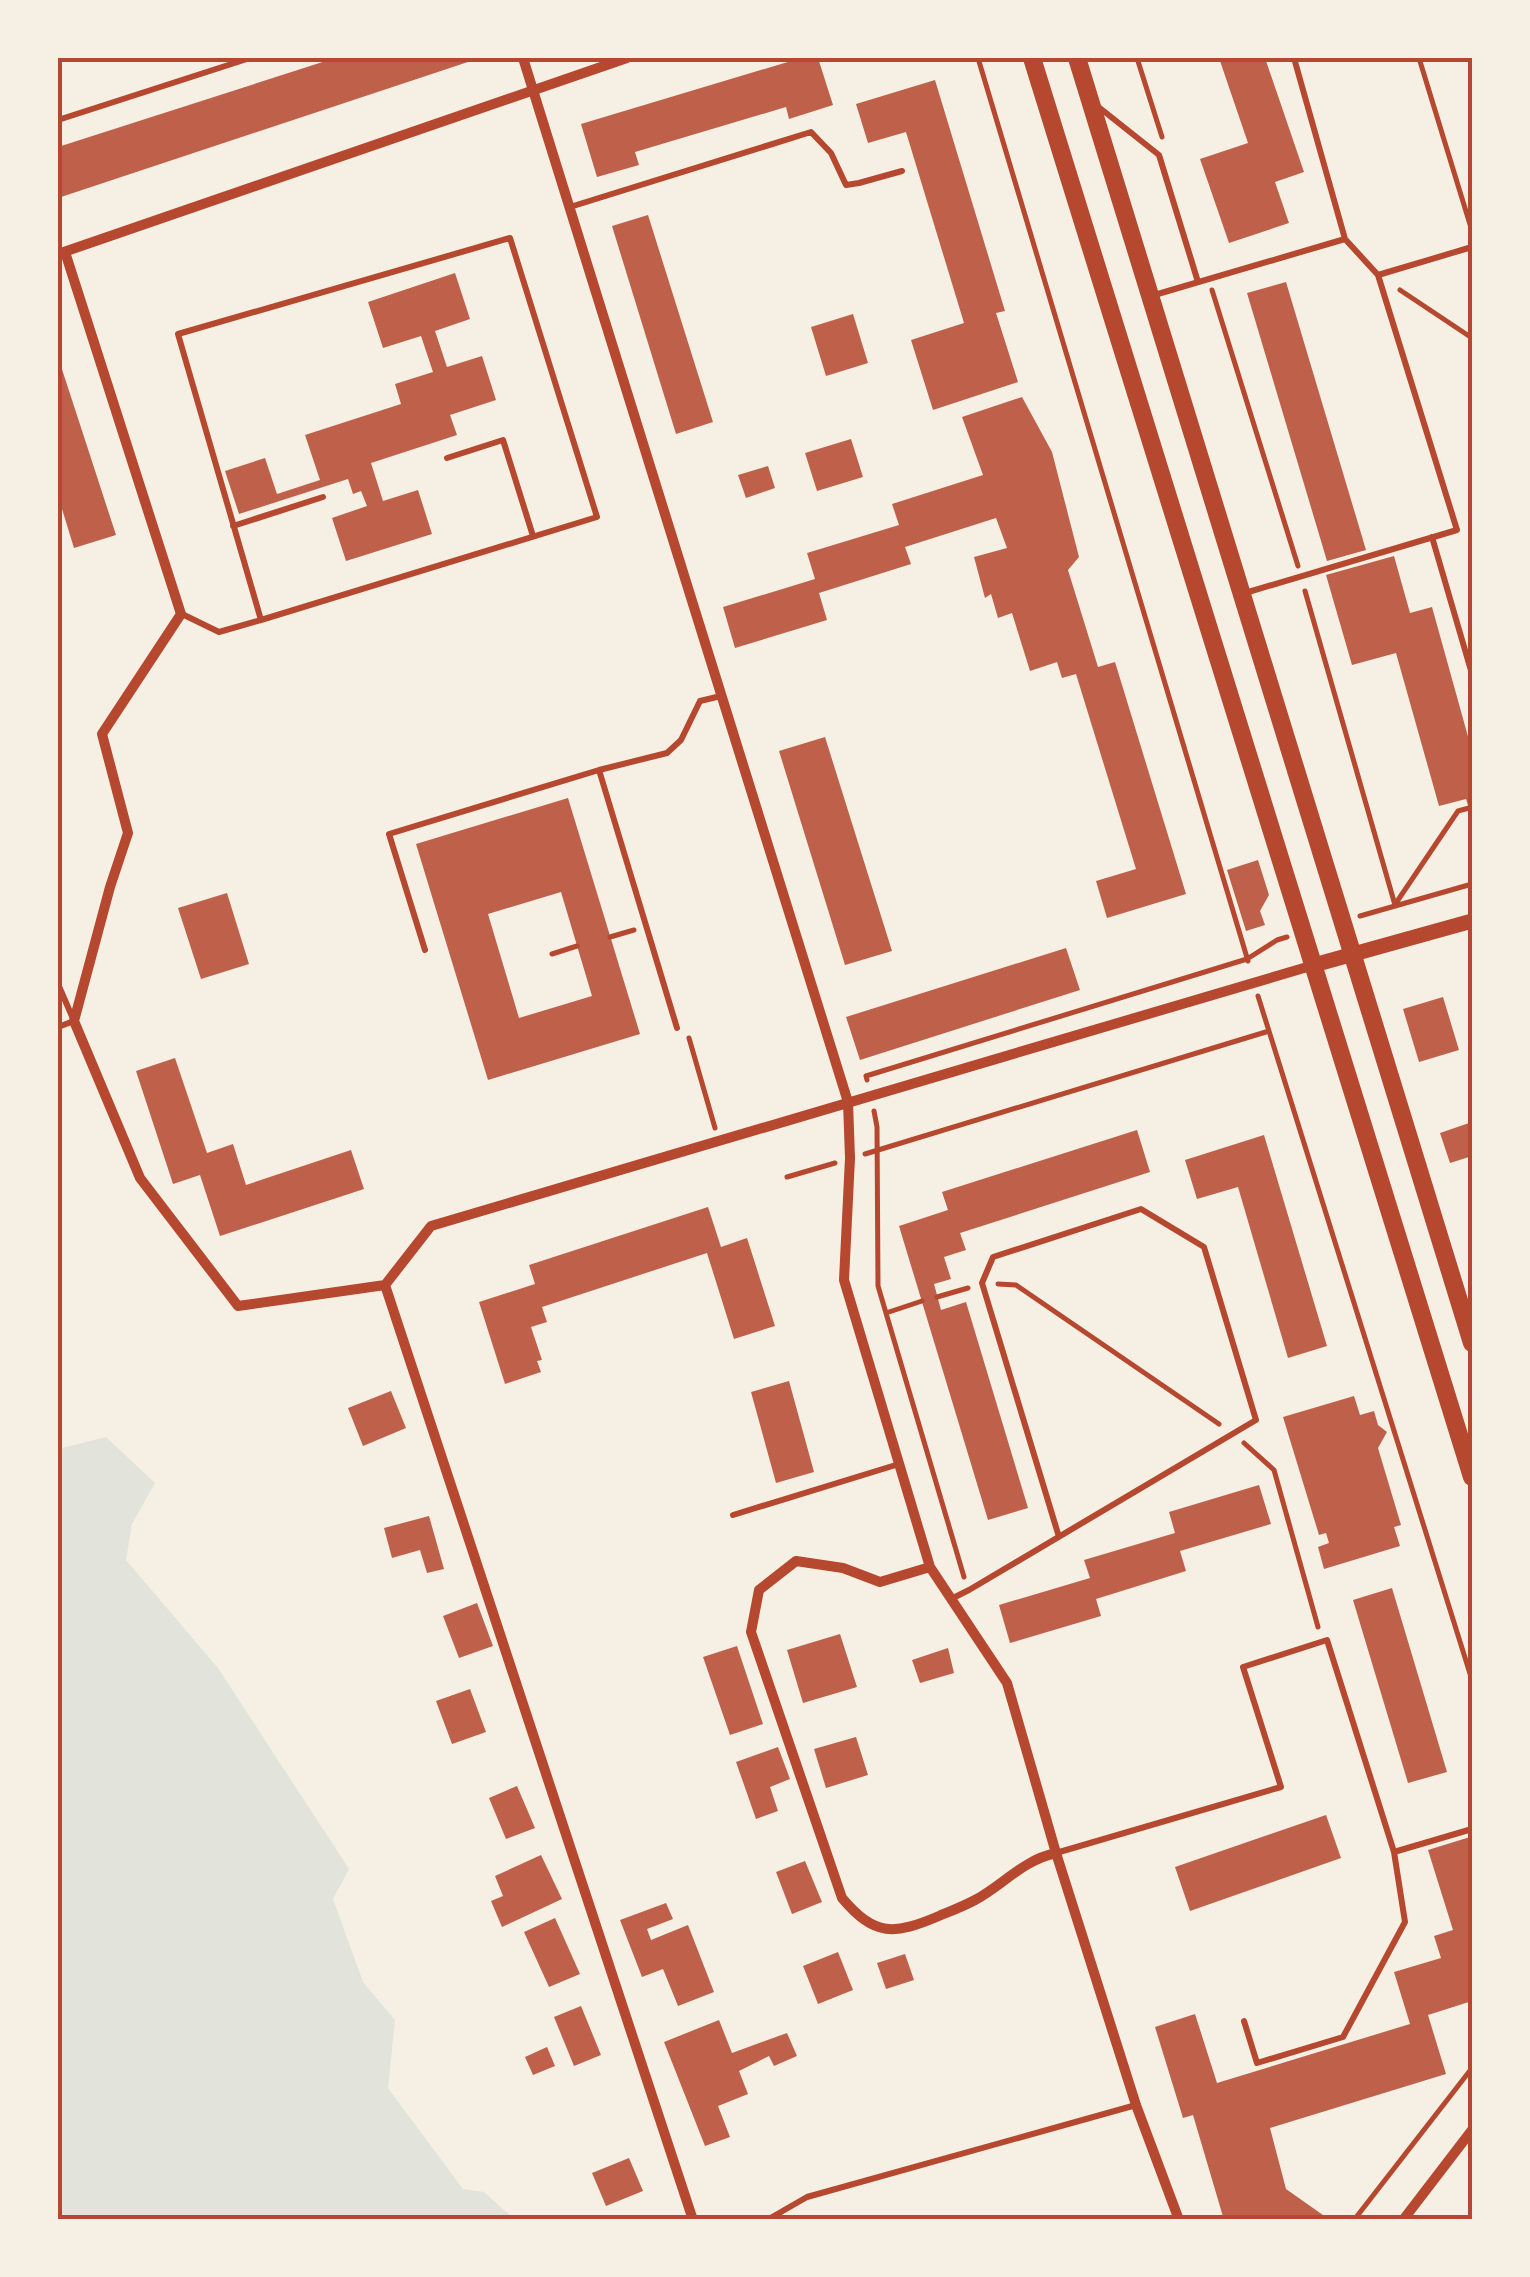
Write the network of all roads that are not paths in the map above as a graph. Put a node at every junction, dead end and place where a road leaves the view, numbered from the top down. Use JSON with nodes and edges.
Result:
{"nodes":[{"id":1,"x":250,"y":58,"type":"edge"},
{"id":2,"x":523,"y":58,"type":"edge"},
{"id":3,"x":627,"y":58,"type":"edge"},
{"id":4,"x":1032,"y":58,"type":"edge"},
{"id":5,"x":1077,"y":58,"type":"edge"},
{"id":6,"x":1294,"y":58,"type":"edge"},
{"id":7,"x":534,"y":89,"type":"junction"},
{"id":8,"x":1090,"y":101,"type":"junction"},
{"id":9,"x":58,"y":120,"type":"edge"},
{"id":10,"x":902,"y":171,"type":"dead end"},
{"id":11,"x":570,"y":206,"type":"junction"},
{"id":12,"x":1345,"y":239,"type":"junction"},
{"id":13,"x":1472,"y":247,"type":"edge"},
{"id":14,"x":61,"y":253,"type":"edge"},
{"id":15,"x":1378,"y":275,"type":"junction"},
{"id":16,"x":1198,"y":282,"type":"junction"},
{"id":17,"x":1150,"y":297,"type":"junction"},
{"id":18,"x":447,"y":458,"type":"dead end"},
{"id":19,"x":323,"y":497,"type":"dead end"},
{"id":20,"x":234,"y":526,"type":"junction"},
{"id":21,"x":534,"y":536,"type":"junction"},
{"id":22,"x":1432,"y":537,"type":"junction"},
{"id":23,"x":1243,"y":594,"type":"junction"},
{"id":24,"x":181,"y":614,"type":"junction"},
{"id":25,"x":260,"y":620,"type":"junction"},
{"id":26,"x":1472,"y":674,"type":"edge"},
{"id":27,"x":722,"y":696,"type":"junction"},
{"id":28,"x":599,"y":770,"type":"junction"},
{"id":29,"x":1472,"y":921,"type":"edge"},
{"id":30,"x":425,"y":950,"type":"dead end"},
{"id":31,"x":1353,"y":954,"type":"junction"},
{"id":32,"x":1314,"y":965,"type":"junction"},
{"id":33,"x":58,"y":984,"type":"edge"},
{"id":34,"x":74,"y":1022,"type":"junction"},
{"id":35,"x":58,"y":1026,"type":"edge"},
{"id":36,"x":677,"y":1028,"type":"road end"},
{"id":37,"x":848,"y":1102,"type":"junction"},
{"id":38,"x":385,"y":1286,"type":"junction"},
{"id":39,"x":1472,"y":1342,"type":"edge"},
{"id":40,"x":900,"y":1464,"type":"junction"},
{"id":41,"x":1472,"y":1478,"type":"edge"},
{"id":42,"x":733,"y":1515,"type":"dead end"},
{"id":43,"x":1059,"y":1537,"type":"junction"},
{"id":44,"x":930,"y":1567,"type":"junction"},
{"id":45,"x":952,"y":1599,"type":"junction"},
{"id":46,"x":1472,"y":1829,"type":"edge"},
{"id":47,"x":1394,"y":1852,"type":"junction"},
{"id":48,"x":1056,"y":1853,"type":"junction"},
{"id":49,"x":1244,"y":2021,"type":"dead end"},
{"id":50,"x":1136,"y":2105,"type":"junction"},
{"id":51,"x":1472,"y":2130,"type":"edge"},
{"id":52,"x":693,"y":2220,"type":"edge"},
{"id":53,"x":767,"y":2220,"type":"edge"},
{"id":54,"x":1179,"y":2220,"type":"edge"},
{"id":55,"x":1403,"y":2220,"type":"edge"}],
"edges":[{"from":1,"to":9,"type":"lane"},
{"from":2,"to":7,"type":"street"},
{"from":3,"to":7,"type":"street"},
{"from":4,"to":32,"type":"main road"},
{"from":5,"to":8,"type":"main road"},
{"from":6,"to":12,"type":"lane"},
{"from":7,"to":11,"type":"street"},
{"from":7,"to":14,"type":"street"},
{"from":8,"to":16,"type":"lane"},
{"from":8,"to":17,"type":"main road"},
{"from":10,"to":11,"type":"lane"},
{"from":11,"to":27,"type":"street"},
{"from":12,"to":15,"type":"lane"},
{"from":12,"to":16,"type":"lane"},
{"from":13,"to":15,"type":"lane"},
{"from":14,"to":24,"type":"street"},
{"from":15,"to":22,"type":"lane"},
{"from":16,"to":17,"type":"lane"},
{"from":17,"to":23,"type":"main road"},
{"from":18,"to":21,"type":"lane"},
{"from":19,"to":20,"type":"lane"},
{"from":20,"to":21,"type":"lane"},
{"from":20,"to":25,"type":"lane"},
{"from":21,"to":25,"type":"lane"},
{"from":22,"to":23,"type":"lane"},
{"from":22,"to":26,"type":"lane"},
{"from":23,"to":31,"type":"main road"},
{"from":24,"to":25,"type":"lane"},
{"from":24,"to":34,"type":"street"},
{"from":27,"to":28,"type":"lane"},
{"from":27,"to":37,"type":"street"},
{"from":28,"to":30,"type":"lane"},
{"from":28,"to":36,"type":"lane"},
{"from":29,"to":31,"type":"street"},
{"from":31,"to":32,"type":"street"},
{"from":31,"to":39,"type":"main road"},
{"from":32,"to":37,"type":"street"},
{"from":32,"to":41,"type":"main road"},
{"from":33,"to":34,"type":"lane"},
{"from":34,"to":35,"type":"lane"},
{"from":34,"to":38,"type":"street"},
{"from":37,"to":38,"type":"street"},
{"from":37,"to":40,"type":"street"},
{"from":38,"to":52,"type":"street"},
{"from":40,"to":42,"type":"lane"},
{"from":40,"to":44,"type":"street"},
{"from":43,"to":43,"type":"lane"},
{"from":43,"to":45,"type":"lane"},
{"from":44,"to":45,"type":"street"},
{"from":44,"to":48,"type":"street"},
{"from":45,"to":48,"type":"street"},
{"from":46,"to":47,"type":"lane"},
{"from":47,"to":48,"type":"lane"},
{"from":47,"to":49,"type":"lane"},
{"from":48,"to":50,"type":"street"},
{"from":50,"to":53,"type":"lane"},
{"from":50,"to":54,"type":"street"},
{"from":51,"to":55,"type":"street"}]}
